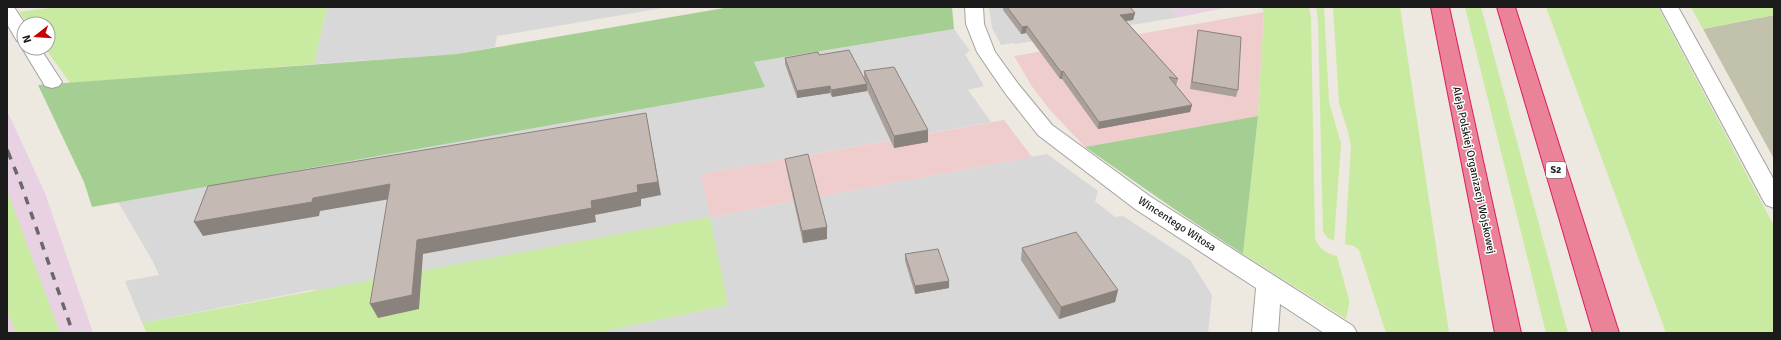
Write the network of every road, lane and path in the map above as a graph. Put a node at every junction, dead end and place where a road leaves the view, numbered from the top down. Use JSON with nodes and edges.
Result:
{"nodes":[{"id":1,"x":974,"y":7,"type":"edge"},
{"id":2,"x":1440,"y":7,"type":"edge"},
{"id":3,"x":1506,"y":7,"type":"edge"},
{"id":4,"x":1669,"y":7,"type":"edge"},
{"id":5,"x":7,"y":10,"type":"edge"},
{"id":6,"x":16,"y":24,"type":"edge"},
{"id":7,"x":36,"y":56,"type":"edge"},
{"id":8,"x":52,"y":82,"type":"dead end"},
{"id":9,"x":1774,"y":200,"type":"edge"},
{"id":10,"x":1269,"y":284,"type":"junction"},
{"id":11,"x":1265,"y":333,"type":"edge"},
{"id":12,"x":1344,"y":333,"type":"edge"},
{"id":13,"x":1508,"y":333,"type":"edge"},
{"id":14,"x":1606,"y":333,"type":"edge"}],
"edges":[{"from":1,"to":10,"type":"street","name":"Wincentego Witosa"},
{"from":2,"to":13,"type":"highway","name":"Aleja Polskiej Organizacji Wojskowej"},
{"from":3,"to":14,"type":"highway","number":"S2"},
{"from":4,"to":9,"type":"street"},
{"from":5,"to":6,"type":"street"},
{"from":7,"to":8,"type":"street"},
{"from":10,"to":11,"type":"street"},
{"from":10,"to":12,"type":"street","name":"Wincentego Witosa"}]}
